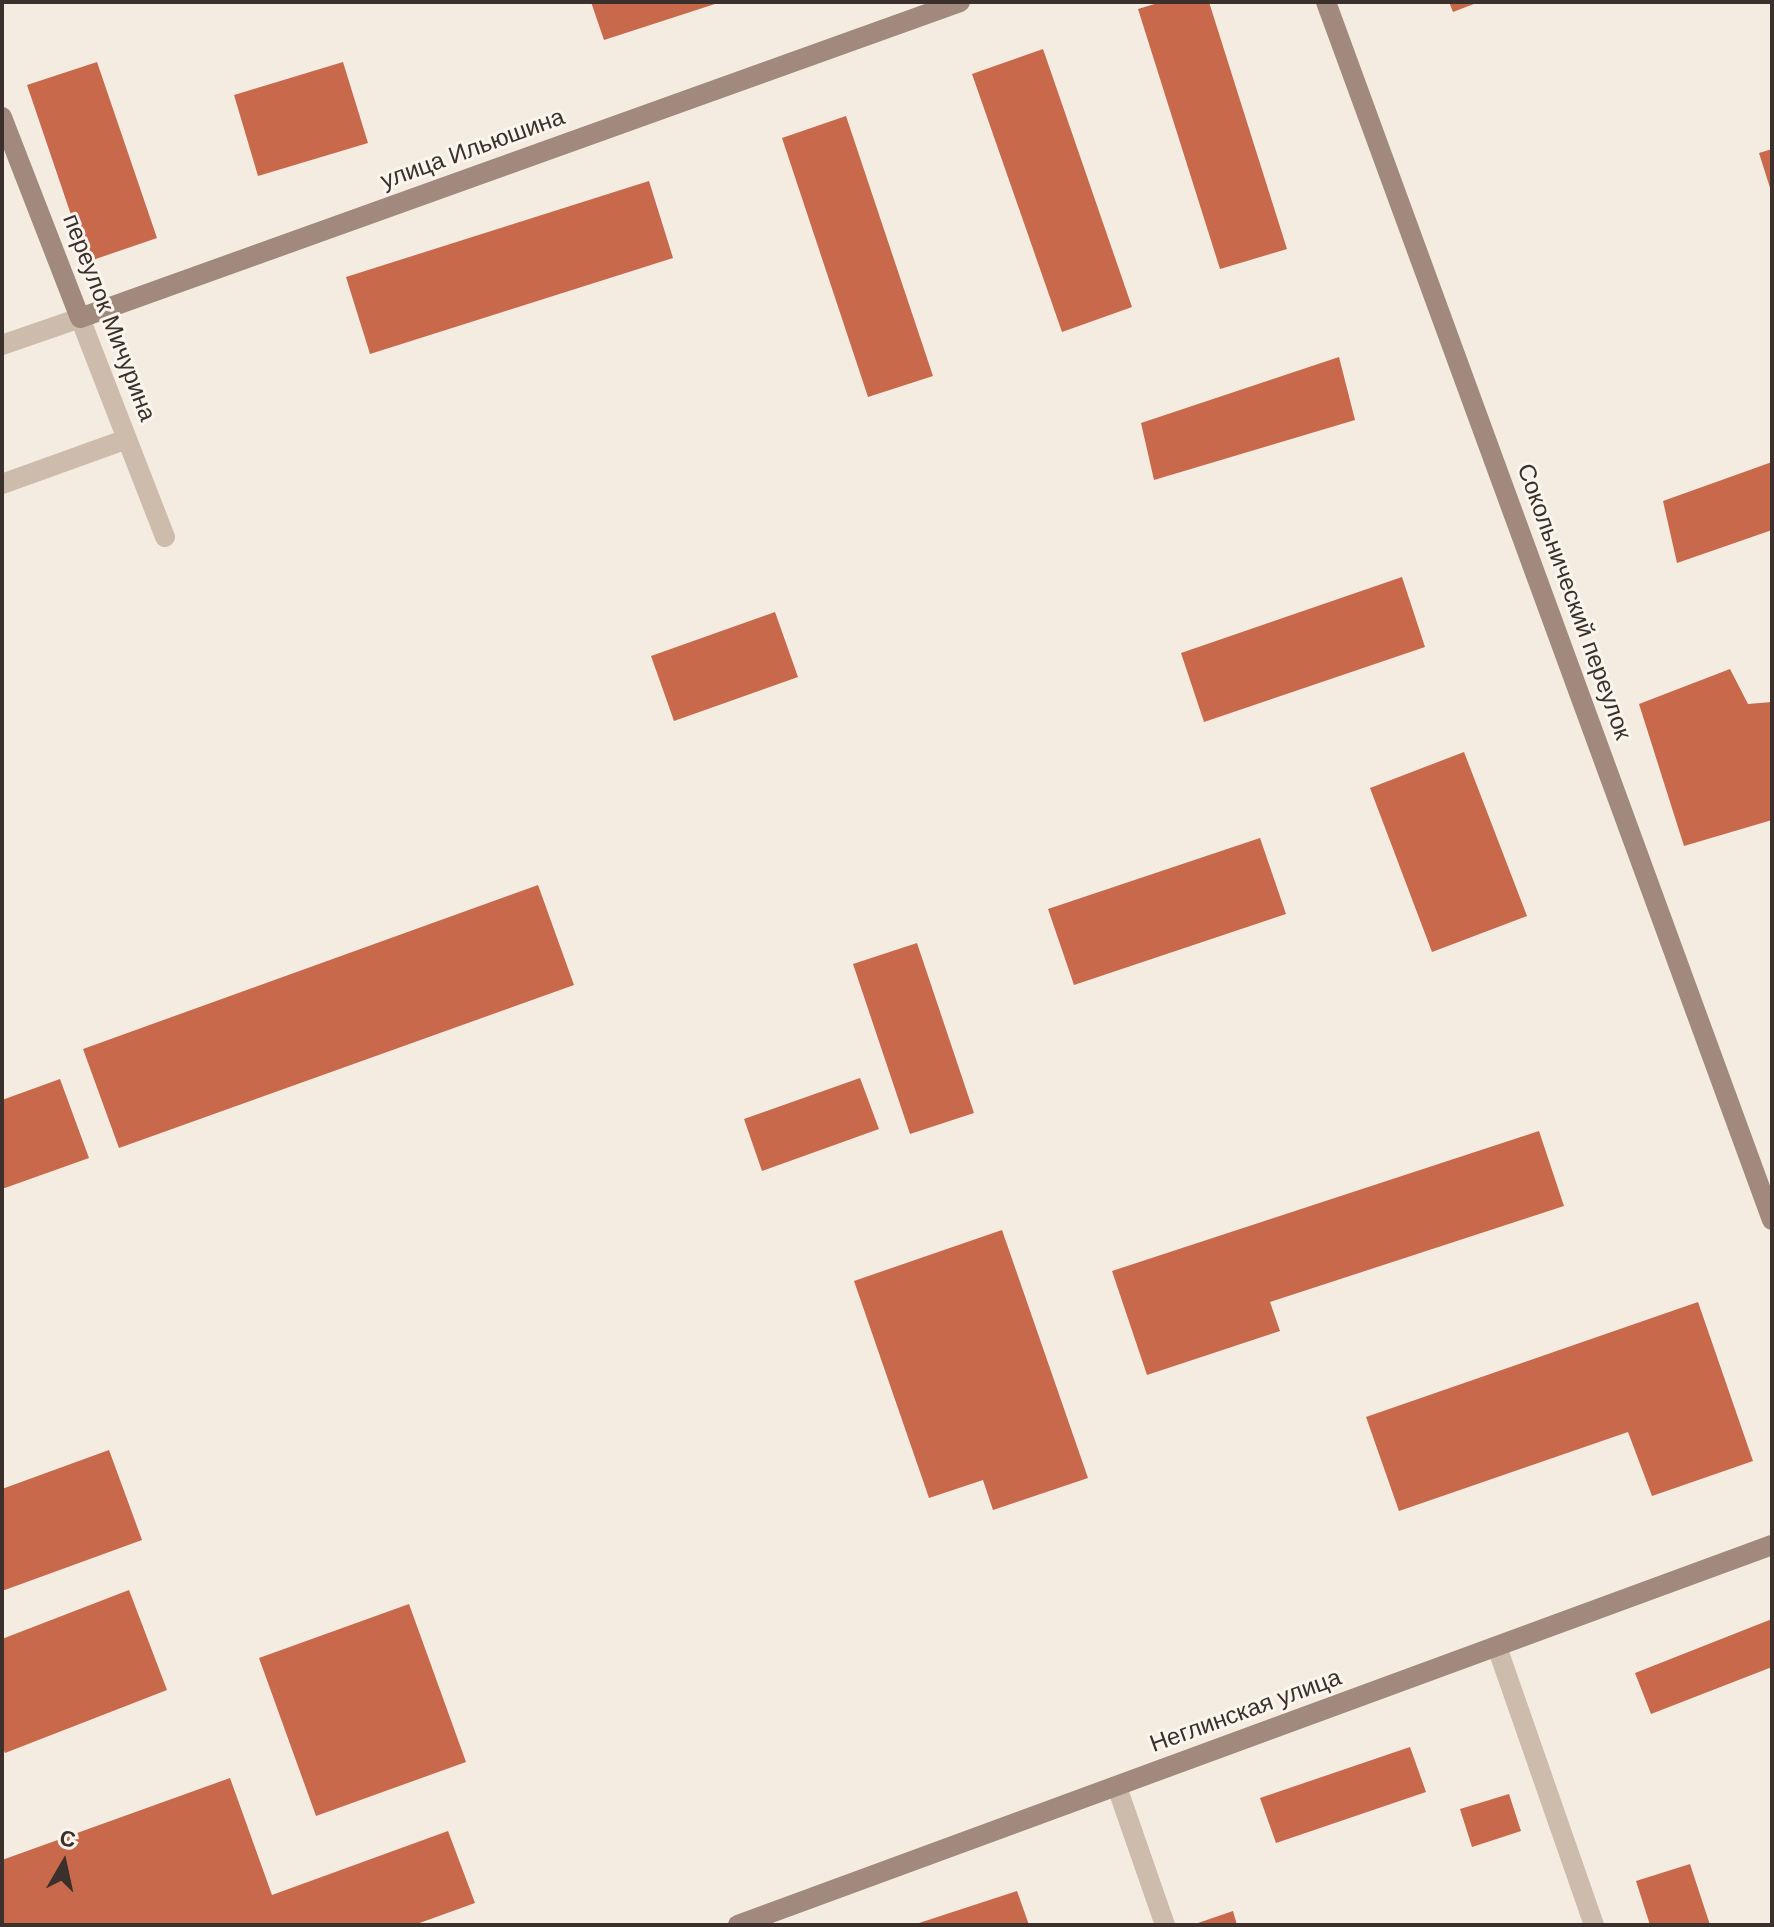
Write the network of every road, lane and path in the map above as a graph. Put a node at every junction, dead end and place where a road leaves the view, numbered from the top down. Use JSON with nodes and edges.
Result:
{"nodes":[{"id":1,"x":960,"y":2,"type":"edge"},
{"id":2,"x":1326,"y":2,"type":"edge"},
{"id":3,"x":2,"y":117,"type":"edge"},
{"id":4,"x":80,"y":318,"type":"junction"},
{"id":5,"x":2,"y":345,"type":"edge"},
{"id":6,"x":127,"y":439,"type":"junction"},
{"id":7,"x":2,"y":484,"type":"edge"},
{"id":8,"x":165,"y":537,"type":"dead end"},
{"id":9,"x":1772,"y":1220,"type":"edge"},
{"id":10,"x":1772,"y":1545,"type":"edge"},
{"id":11,"x":1497,"y":1647,"type":"junction"},
{"id":12,"x":1117,"y":1787,"type":"junction"},
{"id":13,"x":738,"y":1925,"type":"edge"},
{"id":14,"x":1165,"y":1925,"type":"edge"},
{"id":15,"x":1594,"y":1925,"type":"edge"}],
"edges":[{"from":1,"to":4,"type":"street","name":"улица Ильюшина"},
{"from":2,"to":9,"type":"street","name":"Сокольнический переулок"},
{"from":3,"to":4,"type":"street","name":"переулок Мичурина"},
{"from":4,"to":5,"type":"street","name":"улица Ильюшина"},
{"from":4,"to":6,"type":"street","name":"переулок Мичурина"},
{"from":6,"to":7,"type":"street"},
{"from":6,"to":8,"type":"street","name":"переулок Мичурина"},
{"from":10,"to":11,"type":"street","name":"Неглинская улица"},
{"from":11,"to":12,"type":"street","name":"Неглинская улица"},
{"from":11,"to":15,"type":"street"},
{"from":12,"to":13,"type":"street","name":"Неглинская улица"},
{"from":12,"to":14,"type":"street"}]}
